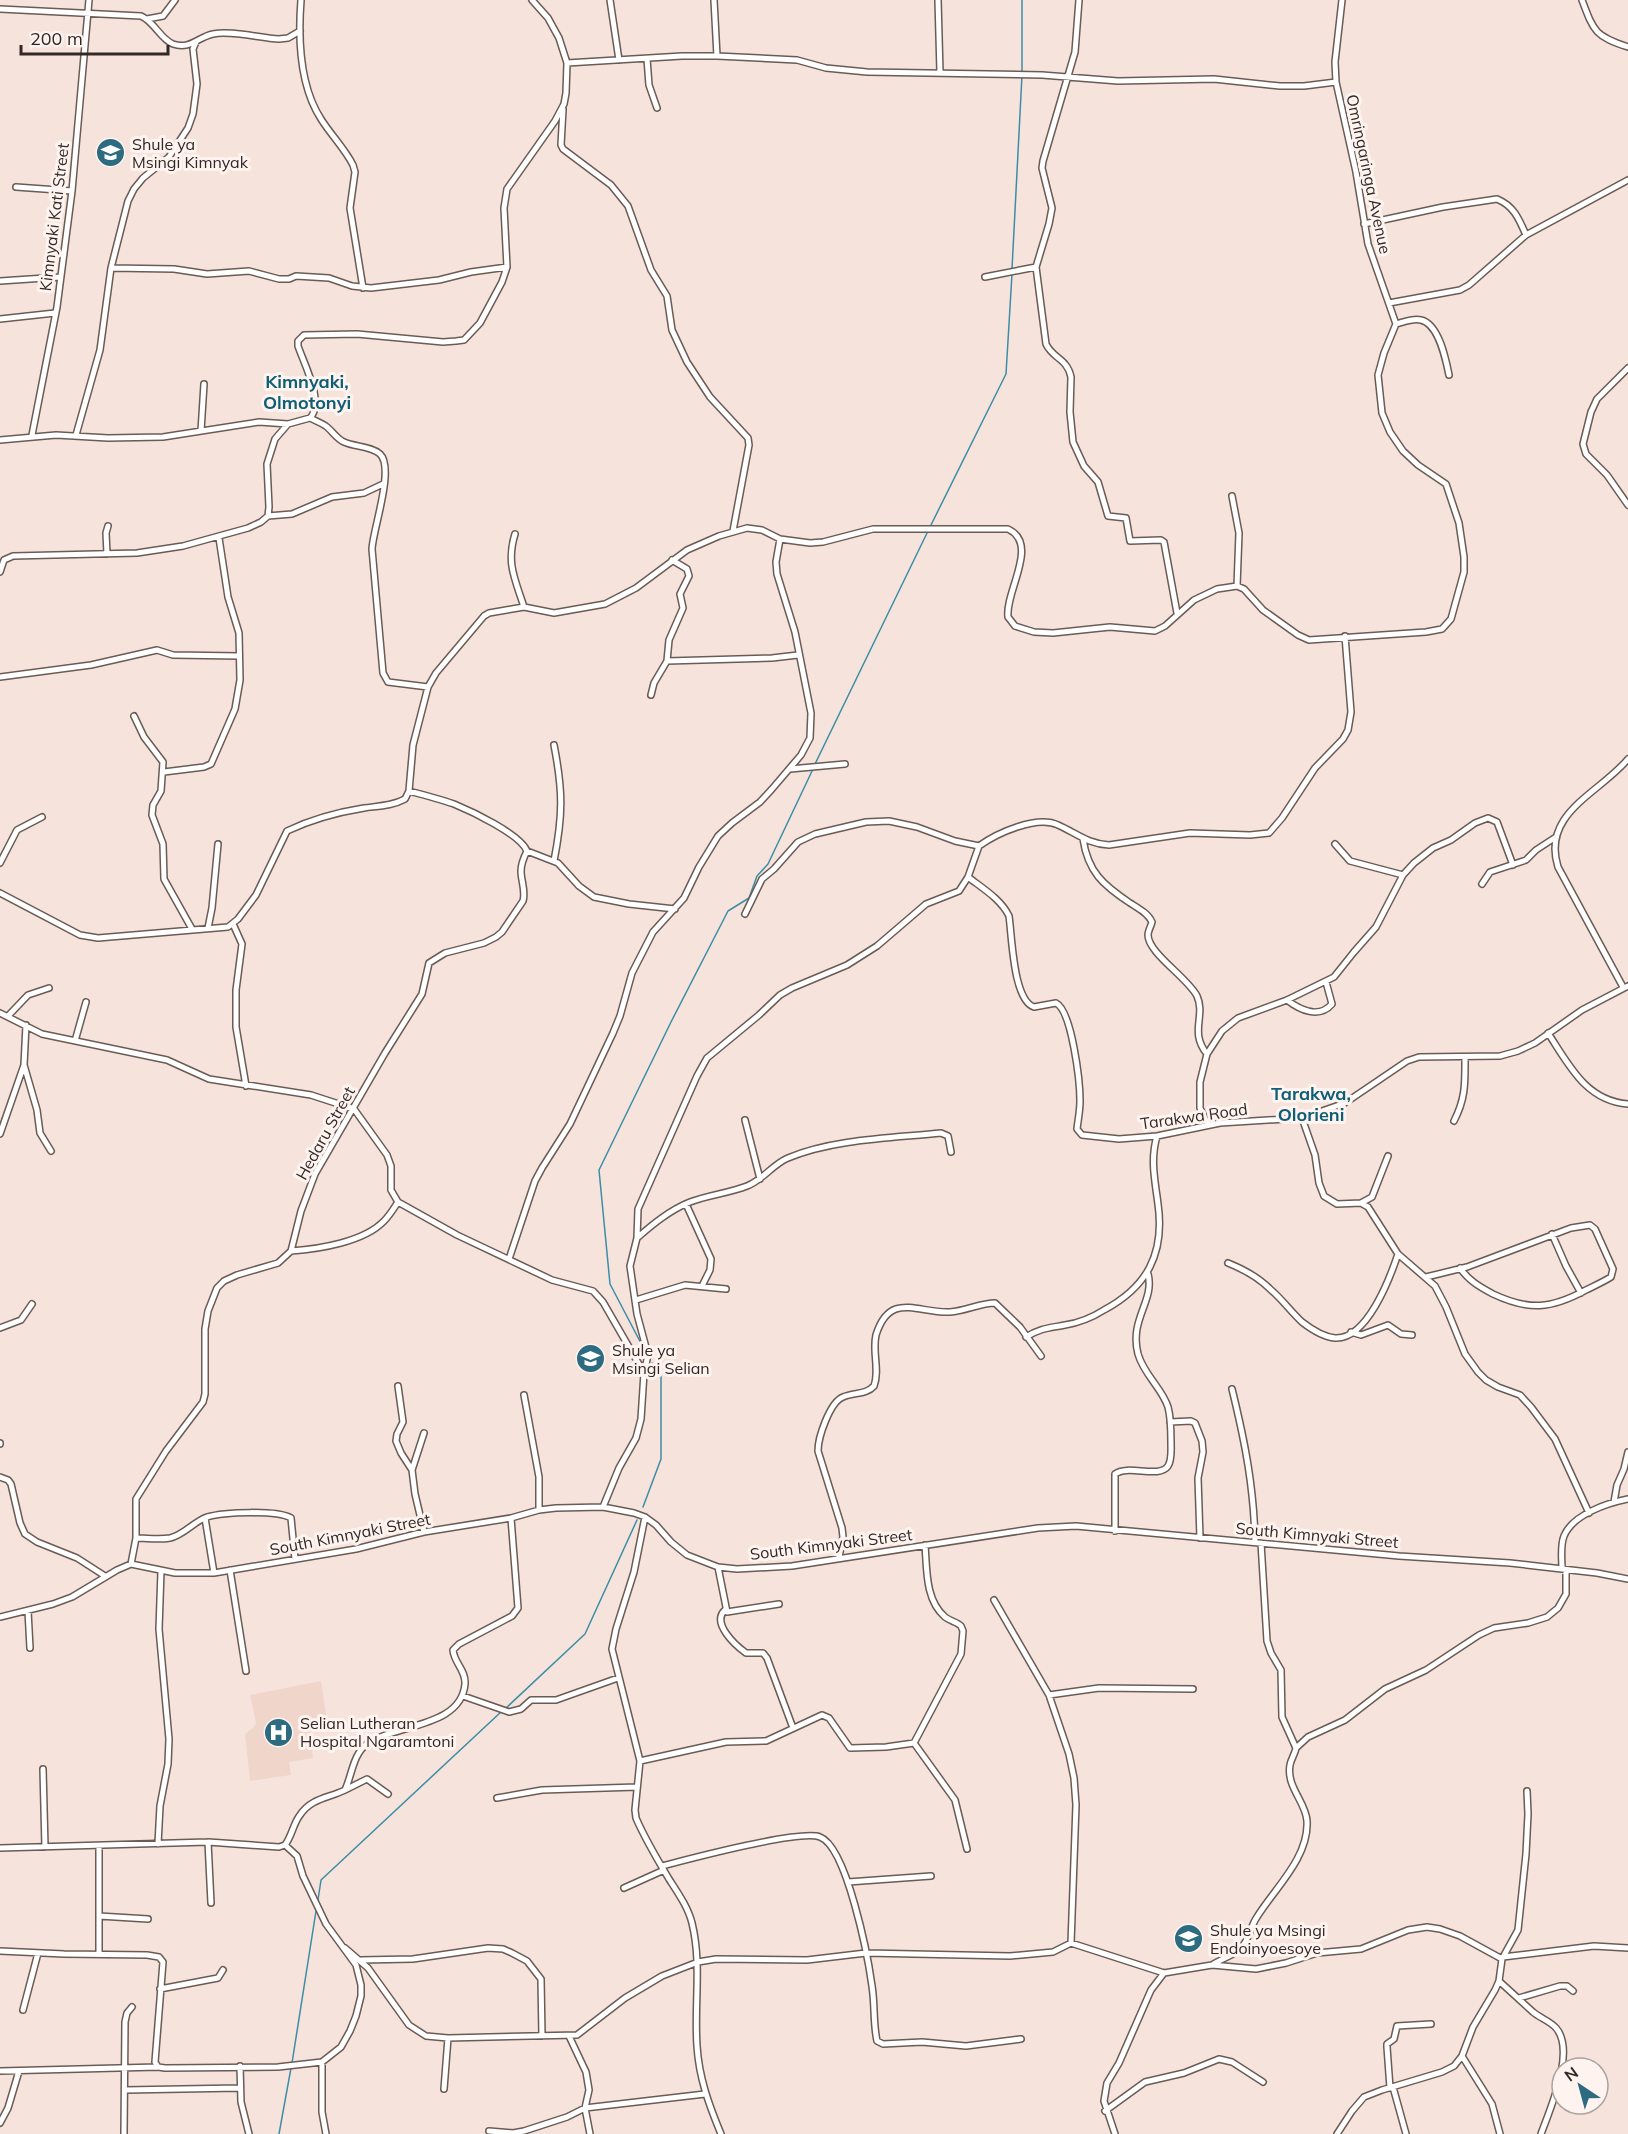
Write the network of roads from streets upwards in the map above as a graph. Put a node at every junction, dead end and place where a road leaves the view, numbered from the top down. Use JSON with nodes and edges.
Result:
{"nodes":[{"id":1,"x":88,"y":0,"type":"edge"},
{"id":2,"x":175,"y":0,"type":"edge"},
{"id":3,"x":301,"y":0,"type":"edge"},
{"id":4,"x":531,"y":0,"type":"edge"},
{"id":5,"x":610,"y":0,"type":"edge"},
{"id":6,"x":714,"y":0,"type":"edge"},
{"id":7,"x":938,"y":0,"type":"edge"},
{"id":8,"x":1079,"y":0,"type":"edge"},
{"id":9,"x":1342,"y":0,"type":"edge"},
{"id":10,"x":1582,"y":0,"type":"edge"},
{"id":11,"x":0,"y":9,"type":"edge"},
{"id":12,"x":88,"y":13,"type":"junction"},
{"id":13,"x":147,"y":19,"type":"junction"},
{"id":14,"x":300,"y":31,"type":"junction"},
{"id":15,"x":196,"y":42,"type":"junction"},
{"id":16,"x":1628,"y":46,"type":"edge"},
{"id":17,"x":717,"y":56,"type":"junction"},
{"id":18,"x":647,"y":59,"type":"junction"},
{"id":19,"x":619,"y":60,"type":"junction"},
{"id":20,"x":567,"y":63,"type":"junction"},
{"id":21,"x":939,"y":72,"type":"junction"},
{"id":22,"x":1068,"y":77,"type":"junction"},
{"id":23,"x":1336,"y":82,"type":"junction"},
{"id":24,"x":564,"y":104,"type":"junction"},
{"id":25,"x":657,"y":108,"type":"dead end"},
{"id":26,"x":1628,"y":180,"type":"edge"},
{"id":27,"x":16,"y":187,"type":"dead end"},
{"id":28,"x":72,"y":191,"type":"junction"},
{"id":29,"x":1364,"y":224,"type":"junction"},
{"id":30,"x":1526,"y":235,"type":"junction"},
{"id":31,"x":507,"y":267,"type":"junction"},
{"id":32,"x":1036,"y":267,"type":"junction"},
{"id":33,"x":111,"y":268,"type":"junction"},
{"id":34,"x":60,"y":277,"type":"junction"},
{"id":35,"x":985,"y":277,"type":"dead end"},
{"id":36,"x":0,"y":281,"type":"edge"},
{"id":37,"x":363,"y":288,"type":"junction"},
{"id":38,"x":1389,"y":303,"type":"junction"},
{"id":39,"x":55,"y":314,"type":"junction"},
{"id":40,"x":0,"y":319,"type":"edge"},
{"id":41,"x":1396,"y":324,"type":"junction"},
{"id":42,"x":1628,"y":368,"type":"edge"},
{"id":43,"x":1449,"y":375,"type":"dead end"},
{"id":44,"x":204,"y":384,"type":"dead end"},
{"id":45,"x":310,"y":418,"type":"junction"},
{"id":46,"x":288,"y":424,"type":"junction"},
{"id":47,"x":201,"y":431,"type":"junction"},
{"id":48,"x":32,"y":435,"type":"junction"},
{"id":49,"x":76,"y":435,"type":"junction"},
{"id":50,"x":0,"y":440,"type":"edge"},
{"id":51,"x":383,"y":484,"type":"junction"},
{"id":52,"x":1232,"y":496,"type":"dead end"},
{"id":53,"x":1628,"y":505,"type":"edge"},
{"id":54,"x":268,"y":516,"type":"junction"},
{"id":55,"x":108,"y":526,"type":"dead end"},
{"id":56,"x":733,"y":531,"type":"junction"},
{"id":57,"x":515,"y":534,"type":"dead end"},
{"id":58,"x":219,"y":538,"type":"junction"},
{"id":59,"x":780,"y":539,"type":"junction"},
{"id":60,"x":107,"y":554,"type":"junction"},
{"id":61,"x":672,"y":560,"type":"junction"},
{"id":62,"x":1,"y":561,"type":"edge"},
{"id":63,"x":0,"y":572,"type":"edge"},
{"id":64,"x":1237,"y":586,"type":"junction"},
{"id":65,"x":524,"y":608,"type":"junction"},
{"id":66,"x":1177,"y":614,"type":"junction"},
{"id":67,"x":1345,"y":636,"type":"junction"},
{"id":68,"x":798,"y":655,"type":"junction"},
{"id":69,"x":239,"y":656,"type":"junction"},
{"id":70,"x":667,"y":661,"type":"junction"},
{"id":71,"x":0,"y":677,"type":"edge"},
{"id":72,"x":428,"y":687,"type":"junction"},
{"id":73,"x":651,"y":695,"type":"dead end"},
{"id":74,"x":134,"y":716,"type":"dead end"},
{"id":75,"x":555,"y":745,"type":"dead end"},
{"id":76,"x":1628,"y":759,"type":"edge"},
{"id":77,"x":845,"y":764,"type":"dead end"},
{"id":78,"x":790,"y":769,"type":"junction"},
{"id":79,"x":164,"y":772,"type":"junction"},
{"id":80,"x":409,"y":791,"type":"junction"},
{"id":81,"x":42,"y":817,"type":"dead end"},
{"id":82,"x":1556,"y":837,"type":"junction"},
{"id":83,"x":1083,"y":839,"type":"junction"},
{"id":84,"x":218,"y":844,"type":"dead end"},
{"id":85,"x":1335,"y":844,"type":"dead end"},
{"id":86,"x":979,"y":846,"type":"junction"},
{"id":87,"x":527,"y":851,"type":"junction"},
{"id":88,"x":554,"y":861,"type":"junction"},
{"id":89,"x":0,"y":863,"type":"edge"},
{"id":90,"x":1513,"y":865,"type":"junction"},
{"id":91,"x":1403,"y":875,"type":"junction"},
{"id":92,"x":968,"y":877,"type":"junction"},
{"id":93,"x":1482,"y":884,"type":"dead end"},
{"id":94,"x":0,"y":893,"type":"edge"},
{"id":95,"x":675,"y":909,"type":"junction"},
{"id":96,"x":745,"y":914,"type":"dead end"},
{"id":97,"x":233,"y":924,"type":"junction"},
{"id":98,"x":208,"y":928,"type":"junction"},
{"id":99,"x":192,"y":929,"type":"junction"},
{"id":100,"x":1326,"y":982,"type":"junction"},
{"id":101,"x":1626,"y":986,"type":"edge"},
{"id":102,"x":48,"y":988,"type":"dead end"},
{"id":103,"x":1287,"y":1000,"type":"junction"},
{"id":104,"x":86,"y":1002,"type":"dead end"},
{"id":105,"x":0,"y":1013,"type":"edge"},
{"id":106,"x":8,"y":1016,"type":"junction"},
{"id":107,"x":26,"y":1025,"type":"junction"},
{"id":108,"x":1548,"y":1033,"type":"junction"},
{"id":109,"x":75,"y":1041,"type":"junction"},
{"id":110,"x":1207,"y":1054,"type":"junction"},
{"id":111,"x":1465,"y":1057,"type":"junction"},
{"id":112,"x":24,"y":1065,"type":"junction"},
{"id":113,"x":246,"y":1086,"type":"junction"},
{"id":114,"x":1628,"y":1104,"type":"edge"},
{"id":115,"x":354,"y":1109,"type":"junction"},
{"id":116,"x":1302,"y":1118,"type":"junction"},
{"id":117,"x":745,"y":1120,"type":"dead end"},
{"id":118,"x":1454,"y":1121,"type":"dead end"},
{"id":119,"x":1208,"y":1125,"type":"junction"},
{"id":120,"x":0,"y":1134,"type":"edge"},
{"id":121,"x":1157,"y":1136,"type":"junction"},
{"id":122,"x":51,"y":1151,"type":"dead end"},
{"id":123,"x":951,"y":1152,"type":"dead end"},
{"id":124,"x":1388,"y":1156,"type":"dead end"},
{"id":125,"x":760,"y":1179,"type":"junction"},
{"id":126,"x":398,"y":1202,"type":"junction"},
{"id":127,"x":1360,"y":1203,"type":"junction"},
{"id":128,"x":686,"y":1204,"type":"junction"},
{"id":129,"x":1552,"y":1234,"type":"junction"},
{"id":130,"x":637,"y":1238,"type":"junction"},
{"id":131,"x":291,"y":1251,"type":"junction"},
{"id":132,"x":1398,"y":1254,"type":"junction"},
{"id":133,"x":508,"y":1259,"type":"junction"},
{"id":134,"x":1228,"y":1263,"type":"dead end"},
{"id":135,"x":1460,"y":1269,"type":"junction"},
{"id":136,"x":1148,"y":1274,"type":"junction"},
{"id":137,"x":1426,"y":1277,"type":"junction"},
{"id":138,"x":702,"y":1286,"type":"junction"},
{"id":139,"x":726,"y":1289,"type":"dead end"},
{"id":140,"x":1581,"y":1293,"type":"junction"},
{"id":141,"x":636,"y":1300,"type":"junction"},
{"id":142,"x":32,"y":1304,"type":"dead end"},
{"id":143,"x":0,"y":1328,"type":"edge"},
{"id":144,"x":1351,"y":1332,"type":"junction"},
{"id":145,"x":1412,"y":1335,"type":"dead end"},
{"id":146,"x":1026,"y":1337,"type":"junction"},
{"id":147,"x":1041,"y":1356,"type":"dead end"},
{"id":148,"x":644,"y":1373,"type":"junction"},
{"id":149,"x":398,"y":1386,"type":"dead end"},
{"id":150,"x":1232,"y":1389,"type":"dead end"},
{"id":151,"x":524,"y":1395,"type":"dead end"},
{"id":152,"x":1170,"y":1422,"type":"junction"},
{"id":153,"x":424,"y":1433,"type":"dead end"},
{"id":154,"x":1628,"y":1452,"type":"edge"},
{"id":155,"x":412,"y":1470,"type":"junction"},
{"id":156,"x":0,"y":1477,"type":"edge"},
{"id":157,"x":1628,"y":1499,"type":"edge"},
{"id":158,"x":1614,"y":1502,"type":"junction"},
{"id":159,"x":603,"y":1507,"type":"junction"},
{"id":160,"x":539,"y":1510,"type":"junction"},
{"id":161,"x":1589,"y":1513,"type":"junction"},
{"id":162,"x":645,"y":1517,"type":"junction"},
{"id":163,"x":205,"y":1518,"type":"junction"},
{"id":164,"x":511,"y":1518,"type":"junction"},
{"id":165,"x":1115,"y":1531,"type":"junction"},
{"id":166,"x":424,"y":1532,"type":"junction"},
{"id":167,"x":136,"y":1538,"type":"junction"},
{"id":168,"x":1200,"y":1538,"type":"junction"},
{"id":169,"x":1258,"y":1542,"type":"junction"},
{"id":170,"x":925,"y":1545,"type":"junction"},
{"id":171,"x":839,"y":1557,"type":"junction"},
{"id":172,"x":295,"y":1559,"type":"junction"},
{"id":173,"x":131,"y":1564,"type":"junction"},
{"id":174,"x":717,"y":1567,"type":"junction"},
{"id":175,"x":1564,"y":1569,"type":"junction"},
{"id":176,"x":161,"y":1570,"type":"junction"},
{"id":177,"x":230,"y":1570,"type":"junction"},
{"id":178,"x":214,"y":1574,"type":"junction"},
{"id":179,"x":105,"y":1576,"type":"junction"},
{"id":180,"x":1628,"y":1579,"type":"edge"},
{"id":181,"x":994,"y":1600,"type":"dead end"},
{"id":182,"x":779,"y":1604,"type":"dead end"},
{"id":183,"x":725,"y":1610,"type":"junction"},
{"id":184,"x":28,"y":1611,"type":"junction"},
{"id":185,"x":0,"y":1617,"type":"edge"},
{"id":186,"x":30,"y":1648,"type":"dead end"},
{"id":187,"x":246,"y":1671,"type":"dead end"},
{"id":188,"x":618,"y":1678,"type":"junction"},
{"id":189,"x":1193,"y":1689,"type":"dead end"},
{"id":190,"x":1049,"y":1695,"type":"junction"},
{"id":191,"x":463,"y":1696,"type":"junction"},
{"id":192,"x":792,"y":1728,"type":"junction"},
{"id":193,"x":914,"y":1743,"type":"junction"},
{"id":194,"x":1296,"y":1748,"type":"junction"},
{"id":195,"x":640,"y":1761,"type":"junction"},
{"id":196,"x":43,"y":1769,"type":"dead end"},
{"id":197,"x":637,"y":1788,"type":"junction"},
{"id":198,"x":345,"y":1790,"type":"junction"},
{"id":199,"x":1527,"y":1791,"type":"dead end"},
{"id":200,"x":388,"y":1794,"type":"dead end"},
{"id":201,"x":497,"y":1798,"type":"dead end"},
{"id":202,"x":208,"y":1842,"type":"junction"},
{"id":203,"x":159,"y":1844,"type":"junction"},
{"id":204,"x":285,"y":1845,"type":"junction"},
{"id":205,"x":99,"y":1846,"type":"junction"},
{"id":206,"x":45,"y":1847,"type":"junction"},
{"id":207,"x":0,"y":1848,"type":"edge"},
{"id":208,"x":967,"y":1849,"type":"dead end"},
{"id":209,"x":663,"y":1868,"type":"junction"},
{"id":210,"x":931,"y":1876,"type":"dead end"},
{"id":211,"x":848,"y":1882,"type":"junction"},
{"id":212,"x":624,"y":1888,"type":"dead end"},
{"id":213,"x":211,"y":1903,"type":"dead end"},
{"id":214,"x":99,"y":1916,"type":"junction"},
{"id":215,"x":148,"y":1919,"type":"dead end"},
{"id":216,"x":1071,"y":1943,"type":"junction"},
{"id":217,"x":1628,"y":1947,"type":"edge"},
{"id":218,"x":345,"y":1948,"type":"junction"},
{"id":219,"x":0,"y":1951,"type":"edge"},
{"id":220,"x":38,"y":1953,"type":"junction"},
{"id":221,"x":866,"y":1953,"type":"junction"},
{"id":222,"x":99,"y":1954,"type":"junction"},
{"id":223,"x":1502,"y":1958,"type":"junction"},
{"id":224,"x":360,"y":1960,"type":"junction"},
{"id":225,"x":698,"y":1962,"type":"junction"},
{"id":226,"x":1212,"y":1965,"type":"junction"},
{"id":227,"x":223,"y":1970,"type":"dead end"},
{"id":228,"x":1164,"y":1973,"type":"junction"},
{"id":229,"x":1499,"y":1981,"type":"junction"},
{"id":230,"x":160,"y":1989,"type":"junction"},
{"id":231,"x":1573,"y":1991,"type":"dead end"},
{"id":232,"x":1519,"y":1998,"type":"junction"},
{"id":233,"x":132,"y":2007,"type":"dead end"},
{"id":234,"x":23,"y":2010,"type":"dead end"},
{"id":235,"x":1431,"y":2024,"type":"dead end"},
{"id":236,"x":542,"y":2036,"type":"junction"},
{"id":237,"x":569,"y":2036,"type":"junction"},
{"id":238,"x":448,"y":2038,"type":"junction"},
{"id":239,"x":1021,"y":2039,"type":"dead end"},
{"id":240,"x":1462,"y":2056,"type":"junction"},
{"id":241,"x":322,"y":2062,"type":"junction"},
{"id":242,"x":240,"y":2066,"type":"junction"},
{"id":243,"x":125,"y":2067,"type":"junction"},
{"id":244,"x":158,"y":2067,"type":"junction"},
{"id":245,"x":0,"y":2071,"type":"edge"},
{"id":246,"x":19,"y":2071,"type":"junction"},
{"id":247,"x":1263,"y":2082,"type":"dead end"},
{"id":248,"x":1391,"y":2087,"type":"junction"},
{"id":249,"x":239,"y":2088,"type":"junction"},
{"id":250,"x":444,"y":2089,"type":"dead end"},
{"id":251,"x":125,"y":2090,"type":"junction"},
{"id":252,"x":705,"y":2094,"type":"junction"},
{"id":253,"x":585,"y":2108,"type":"junction"},
{"id":254,"x":1106,"y":2111,"type":"junction"},
{"id":255,"x":0,"y":2123,"type":"edge"},
{"id":256,"x":489,"y":2131,"type":"dead end"},
{"id":257,"x":124,"y":2134,"type":"edge"},
{"id":258,"x":249,"y":2134,"type":"edge"},
{"id":259,"x":326,"y":2134,"type":"edge"},
{"id":260,"x":590,"y":2134,"type":"edge"},
{"id":261,"x":721,"y":2134,"type":"edge"},
{"id":262,"x":1115,"y":2134,"type":"edge"},
{"id":263,"x":1337,"y":2134,"type":"edge"},
{"id":264,"x":1406,"y":2134,"type":"edge"},
{"id":265,"x":1500,"y":2134,"type":"edge"},
{"id":266,"x":1541,"y":2134,"type":"edge"}],
"edges":[{"from":1,"to":12,"type":"street","name":"Kimnyaki Kati Street"},
{"from":2,"to":13,"type":"street"},
{"from":3,"to":14,"type":"street"},
{"from":4,"to":20,"type":"street"},
{"from":5,"to":19,"type":"street"},
{"from":6,"to":17,"type":"street"},
{"from":7,"to":21,"type":"street"},
{"from":8,"to":22,"type":"street"},
{"from":9,"to":23,"type":"street","name":"Omringaringa Avenue"},
{"from":10,"to":16,"type":"street"},
{"from":11,"to":12,"type":"street"},
{"from":12,"to":13,"type":"street"},
{"from":12,"to":28,"type":"street","name":"Kimnyaki Kati Street"},
{"from":13,"to":15,"type":"street"},
{"from":14,"to":15,"type":"street"},
{"from":14,"to":37,"type":"street"},
{"from":15,"to":33,"type":"street"},
{"from":17,"to":18,"type":"street"},
{"from":17,"to":21,"type":"street"},
{"from":18,"to":19,"type":"street"},
{"from":18,"to":25,"type":"street"},
{"from":19,"to":20,"type":"street"},
{"from":20,"to":24,"type":"street"},
{"from":21,"to":22,"type":"street"},
{"from":22,"to":23,"type":"street"},
{"from":22,"to":32,"type":"street"},
{"from":23,"to":29,"type":"street","name":"Omringaringa Avenue"},
{"from":24,"to":31,"type":"street"},
{"from":24,"to":56,"type":"street"},
{"from":26,"to":30,"type":"street"},
{"from":27,"to":28,"type":"street"},
{"from":28,"to":34,"type":"street","name":"Kimnyaki Kati Street"},
{"from":29,"to":30,"type":"street"},
{"from":29,"to":38,"type":"street","name":"Omringaringa Avenue"},
{"from":30,"to":38,"type":"street"},
{"from":31,"to":37,"type":"street"},
{"from":31,"to":45,"type":"street"},
{"from":32,"to":35,"type":"street"},
{"from":32,"to":66,"type":"street"},
{"from":33,"to":37,"type":"street"},
{"from":33,"to":49,"type":"street"},
{"from":34,"to":36,"type":"street"},
{"from":34,"to":39,"type":"street","name":"Kimnyaki Kati Street"},
{"from":38,"to":41,"type":"street","name":"Omringaringa Avenue"},
{"from":39,"to":40,"type":"street"},
{"from":39,"to":48,"type":"street","name":"Kimnyaki Kati Street"},
{"from":41,"to":43,"type":"street"},
{"from":41,"to":67,"type":"street"},
{"from":42,"to":53,"type":"street"},
{"from":44,"to":47,"type":"street"},
{"from":45,"to":46,"type":"street"},
{"from":45,"to":51,"type":"street"},
{"from":46,"to":47,"type":"street"},
{"from":46,"to":54,"type":"street"},
{"from":47,"to":49,"type":"street"},
{"from":48,"to":49,"type":"street"},
{"from":48,"to":50,"type":"street"},
{"from":51,"to":54,"type":"street"},
{"from":51,"to":72,"type":"street"},
{"from":52,"to":64,"type":"street"},
{"from":54,"to":58,"type":"street"},
{"from":55,"to":60,"type":"street"},
{"from":56,"to":59,"type":"street"},
{"from":56,"to":61,"type":"street"},
{"from":57,"to":65,"type":"street"},
{"from":58,"to":60,"type":"street"},
{"from":58,"to":69,"type":"street"},
{"from":59,"to":66,"type":"street"},
{"from":59,"to":68,"type":"street"},
{"from":60,"to":62,"type":"street"},
{"from":61,"to":65,"type":"street"},
{"from":61,"to":70,"type":"street"},
{"from":62,"to":63,"type":"street"},
{"from":64,"to":66,"type":"street"},
{"from":64,"to":67,"type":"street"},
{"from":65,"to":72,"type":"street"},
{"from":67,"to":83,"type":"street"},
{"from":68,"to":70,"type":"street"},
{"from":68,"to":78,"type":"street"},
{"from":69,"to":71,"type":"street"},
{"from":69,"to":79,"type":"street"},
{"from":70,"to":73,"type":"street"},
{"from":72,"to":80,"type":"street"},
{"from":74,"to":79,"type":"street"},
{"from":75,"to":88,"type":"street"},
{"from":76,"to":82,"type":"street"},
{"from":77,"to":78,"type":"street"},
{"from":78,"to":95,"type":"street"},
{"from":79,"to":99,"type":"street"},
{"from":80,"to":87,"type":"street"},
{"from":80,"to":97,"type":"street"},
{"from":81,"to":89,"type":"street"},
{"from":82,"to":90,"type":"street"},
{"from":82,"to":101,"type":"street"},
{"from":83,"to":86,"type":"street"},
{"from":83,"to":110,"type":"street"},
{"from":84,"to":98,"type":"street"},
{"from":85,"to":91,"type":"street"},
{"from":86,"to":92,"type":"street"},
{"from":86,"to":96,"type":"street"},
{"from":87,"to":88,"type":"street"},
{"from":87,"to":115,"type":"street","name":"Hedaru Street"},
{"from":88,"to":95,"type":"street"},
{"from":90,"to":91,"type":"street"},
{"from":90,"to":93,"type":"street"},
{"from":91,"to":100,"type":"street"},
{"from":92,"to":121,"type":"street","name":"Tarakwa Road"},
{"from":92,"to":130,"type":"street"},
{"from":94,"to":99,"type":"street"},
{"from":95,"to":133,"type":"street"},
{"from":97,"to":98,"type":"street"},
{"from":97,"to":113,"type":"street"},
{"from":98,"to":99,"type":"street"},
{"from":100,"to":103,"type":"street"},
{"from":100,"to":103,"type":"street"},
{"from":101,"to":108,"type":"street","name":"Tarakwa Road"},
{"from":102,"to":106,"type":"street"},
{"from":103,"to":110,"type":"street"},
{"from":104,"to":109,"type":"street"},
{"from":105,"to":106,"type":"street"},
{"from":106,"to":107,"type":"street"},
{"from":107,"to":109,"type":"street"},
{"from":107,"to":112,"type":"street"},
{"from":108,"to":111,"type":"street","name":"Tarakwa Road"},
{"from":108,"to":114,"type":"street"},
{"from":109,"to":113,"type":"street"},
{"from":110,"to":119,"type":"street"},
{"from":111,"to":116,"type":"street","name":"Tarakwa Road"},
{"from":111,"to":118,"type":"street"},
{"from":112,"to":120,"type":"street"},
{"from":112,"to":122,"type":"street"},
{"from":113,"to":115,"type":"street"},
{"from":115,"to":126,"type":"street"},
{"from":115,"to":131,"type":"street","name":"Hedaru Street"},
{"from":116,"to":119,"type":"street","name":"Tarakwa Road"},
{"from":116,"to":127,"type":"street"},
{"from":117,"to":125,"type":"street"},
{"from":119,"to":121,"type":"street","name":"Tarakwa Road"},
{"from":121,"to":136,"type":"street"},
{"from":123,"to":125,"type":"street"},
{"from":124,"to":127,"type":"street"},
{"from":125,"to":128,"type":"street"},
{"from":126,"to":131,"type":"street"},
{"from":126,"to":133,"type":"street"},
{"from":127,"to":132,"type":"street"},
{"from":128,"to":130,"type":"street"},
{"from":128,"to":138,"type":"street"},
{"from":129,"to":135,"type":"street"},
{"from":129,"to":140,"type":"street"},
{"from":129,"to":140,"type":"street"},
{"from":130,"to":141,"type":"street"},
{"from":131,"to":167,"type":"street"},
{"from":132,"to":137,"type":"street"},
{"from":132,"to":144,"type":"street"},
{"from":133,"to":148,"type":"street"},
{"from":134,"to":144,"type":"street"},
{"from":135,"to":137,"type":"street"},
{"from":135,"to":140,"type":"street"},
{"from":136,"to":146,"type":"street"},
{"from":136,"to":152,"type":"street"},
{"from":137,"to":161,"type":"street"},
{"from":138,"to":139,"type":"street"},
{"from":138,"to":141,"type":"street"},
{"from":141,"to":148,"type":"street"},
{"from":142,"to":143,"type":"street"},
{"from":144,"to":145,"type":"street"},
{"from":146,"to":147,"type":"street"},
{"from":146,"to":171,"type":"street"},
{"from":148,"to":159,"type":"street"},
{"from":149,"to":155,"type":"street"},
{"from":150,"to":169,"type":"street"},
{"from":151,"to":160,"type":"street"},
{"from":152,"to":165,"type":"street"},
{"from":152,"to":168,"type":"street"},
{"from":153,"to":155,"type":"street"},
{"from":154,"to":158,"type":"street"},
{"from":155,"to":166,"type":"street"},
{"from":156,"to":179,"type":"street"},
{"from":157,"to":158,"type":"street"},
{"from":158,"to":161,"type":"street"},
{"from":159,"to":160,"type":"street","name":"South Kimnyaki Street"},
{"from":159,"to":162,"type":"street","name":"South Kimnyaki Street"},
{"from":160,"to":164,"type":"street","name":"South Kimnyaki Street"},
{"from":161,"to":175,"type":"street"},
{"from":162,"to":174,"type":"street","name":"South Kimnyaki Street"},
{"from":162,"to":188,"type":"street"},
{"from":163,"to":167,"type":"street"},
{"from":163,"to":172,"type":"street"},
{"from":163,"to":178,"type":"street"},
{"from":164,"to":166,"type":"street","name":"South Kimnyaki Street"},
{"from":164,"to":191,"type":"street"},
{"from":165,"to":168,"type":"street","name":"South Kimnyaki Street"},
{"from":165,"to":170,"type":"street","name":"South Kimnyaki Street"},
{"from":166,"to":172,"type":"street","name":"South Kimnyaki Street"},
{"from":167,"to":173,"type":"street"},
{"from":168,"to":169,"type":"street","name":"South Kimnyaki Street"},
{"from":169,"to":175,"type":"street","name":"South Kimnyaki Street"},
{"from":169,"to":194,"type":"street"},
{"from":170,"to":171,"type":"street","name":"South Kimnyaki Street"},
{"from":170,"to":193,"type":"street"},
{"from":171,"to":174,"type":"street","name":"South Kimnyaki Street"},
{"from":172,"to":177,"type":"street","name":"South Kimnyaki Street"},
{"from":173,"to":176,"type":"street","name":"South Kimnyaki Street"},
{"from":173,"to":179,"type":"street"},
{"from":174,"to":183,"type":"street"},
{"from":175,"to":180,"type":"street","name":"South Kimnyaki Street"},
{"from":175,"to":194,"type":"street"},
{"from":176,"to":178,"type":"street","name":"South Kimnyaki Street"},
{"from":176,"to":203,"type":"street"},
{"from":177,"to":178,"type":"street","name":"South Kimnyaki Street"},
{"from":177,"to":187,"type":"street"},
{"from":179,"to":184,"type":"street"},
{"from":181,"to":190,"type":"street"},
{"from":182,"to":183,"type":"street"},
{"from":183,"to":192,"type":"street"},
{"from":184,"to":185,"type":"street"},
{"from":184,"to":186,"type":"street"},
{"from":188,"to":191,"type":"street"},
{"from":188,"to":195,"type":"street"},
{"from":189,"to":190,"type":"street"},
{"from":190,"to":216,"type":"street"},
{"from":191,"to":198,"type":"street"},
{"from":192,"to":193,"type":"street"},
{"from":192,"to":195,"type":"street"},
{"from":193,"to":208,"type":"street"},
{"from":194,"to":226,"type":"street"},
{"from":195,"to":197,"type":"street"},
{"from":196,"to":206,"type":"street"},
{"from":197,"to":201,"type":"street"},
{"from":197,"to":209,"type":"street"},
{"from":198,"to":200,"type":"street"},
{"from":198,"to":204,"type":"street"},
{"from":199,"to":223,"type":"street"},
{"from":202,"to":203,"type":"street"},
{"from":202,"to":204,"type":"street"},
{"from":202,"to":213,"type":"street"},
{"from":203,"to":205,"type":"street"},
{"from":204,"to":218,"type":"street"},
{"from":205,"to":206,"type":"street"},
{"from":205,"to":214,"type":"street"},
{"from":206,"to":207,"type":"street"},
{"from":209,"to":211,"type":"street"},
{"from":209,"to":212,"type":"street"},
{"from":209,"to":225,"type":"street"},
{"from":210,"to":211,"type":"street"},
{"from":211,"to":221,"type":"street"},
{"from":214,"to":215,"type":"street"},
{"from":214,"to":222,"type":"street"},
{"from":216,"to":221,"type":"street"},
{"from":216,"to":228,"type":"street"},
{"from":217,"to":223,"type":"street"},
{"from":218,"to":224,"type":"street"},
{"from":218,"to":241,"type":"street"},
{"from":219,"to":220,"type":"street"},
{"from":220,"to":222,"type":"street"},
{"from":220,"to":234,"type":"street"},
{"from":221,"to":225,"type":"street"},
{"from":221,"to":239,"type":"street"},
{"from":222,"to":230,"type":"street"},
{"from":223,"to":226,"type":"street"},
{"from":223,"to":229,"type":"street"},
{"from":224,"to":236,"type":"street"},
{"from":224,"to":238,"type":"street"},
{"from":225,"to":237,"type":"street"},
{"from":225,"to":252,"type":"street"},
{"from":226,"to":228,"type":"street"},
{"from":227,"to":230,"type":"street"},
{"from":228,"to":254,"type":"street"},
{"from":229,"to":232,"type":"street"},
{"from":229,"to":240,"type":"street"},
{"from":230,"to":244,"type":"street"},
{"from":231,"to":232,"type":"street"},
{"from":232,"to":266,"type":"street"},
{"from":233,"to":243,"type":"street"},
{"from":235,"to":248,"type":"street"},
{"from":236,"to":237,"type":"street"},
{"from":236,"to":238,"type":"street"},
{"from":237,"to":253,"type":"street"},
{"from":238,"to":250,"type":"street"},
{"from":240,"to":248,"type":"street"},
{"from":240,"to":265,"type":"street"},
{"from":241,"to":242,"type":"street"},
{"from":241,"to":259,"type":"street"},
{"from":242,"to":244,"type":"street"},
{"from":242,"to":249,"type":"street"},
{"from":243,"to":244,"type":"street"},
{"from":243,"to":246,"type":"street"},
{"from":243,"to":251,"type":"street"},
{"from":245,"to":246,"type":"street"},
{"from":246,"to":255,"type":"street"},
{"from":247,"to":254,"type":"street"},
{"from":248,"to":263,"type":"street"},
{"from":248,"to":264,"type":"street"},
{"from":249,"to":251,"type":"street"},
{"from":249,"to":258,"type":"street"},
{"from":251,"to":257,"type":"street"},
{"from":252,"to":253,"type":"street"},
{"from":252,"to":261,"type":"street"},
{"from":253,"to":256,"type":"street"},
{"from":253,"to":260,"type":"street"},
{"from":254,"to":262,"type":"street"}]}
